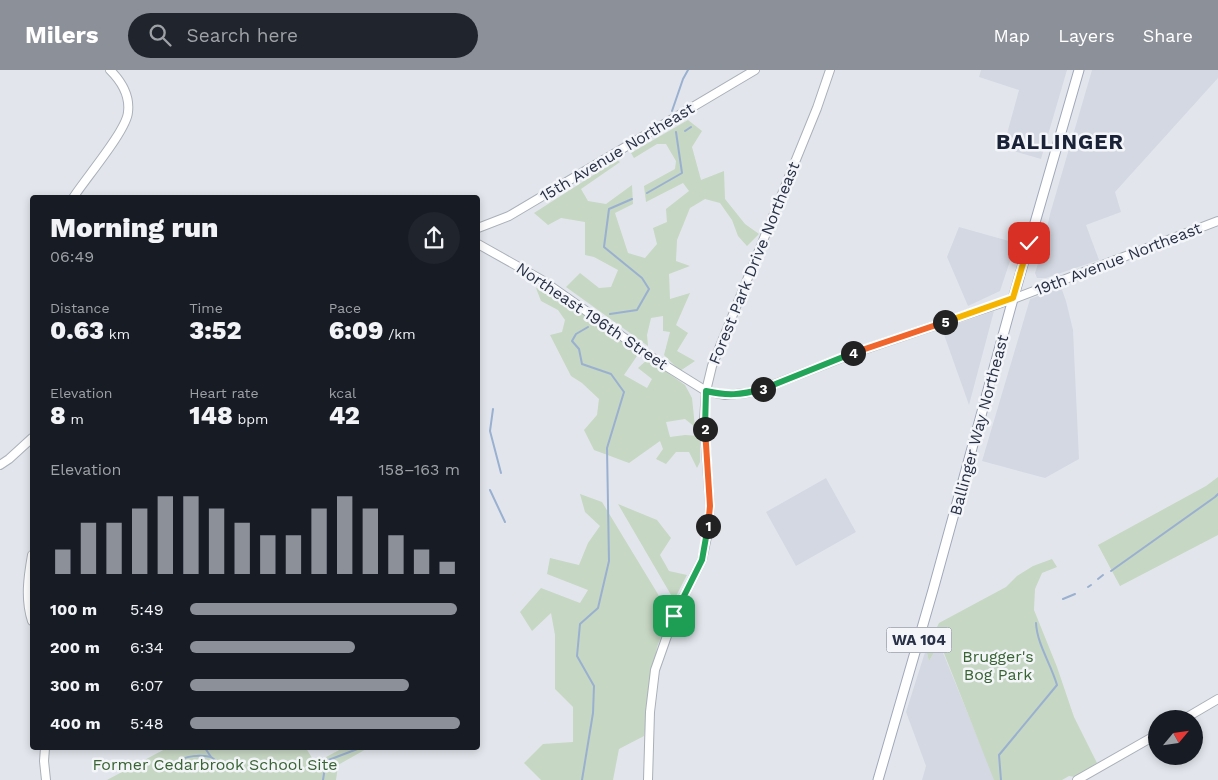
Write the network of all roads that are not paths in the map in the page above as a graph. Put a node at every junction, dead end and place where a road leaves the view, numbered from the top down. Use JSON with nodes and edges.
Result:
{"nodes":[{"id":1,"x":110,"y":70,"type":"edge"},
{"id":2,"x":755,"y":70,"type":"edge"},
{"id":3,"x":830,"y":70,"type":"edge"},
{"id":4,"x":1079,"y":70,"type":"edge"},
{"id":5,"x":75,"y":195,"type":"edge"},
{"id":6,"x":1218,"y":222,"type":"edge"},
{"id":7,"x":480,"y":227,"type":"edge"},
{"id":8,"x":480,"y":247,"type":"edge"},
{"id":9,"x":1013,"y":298,"type":"junction"},
{"id":10,"x":706,"y":391,"type":"junction"},
{"id":11,"x":29,"y":445,"type":"edge"},
{"id":12,"x":0,"y":465,"type":"edge"},
{"id":13,"x":30,"y":568,"type":"edge"},
{"id":14,"x":30,"y":614,"type":"edge"},
{"id":15,"x":1218,"y":699,"type":"edge"},
{"id":16,"x":1199,"y":710,"type":"edge"},
{"id":17,"x":1148,"y":739,"type":"edge"},
{"id":18,"x":45,"y":750,"type":"edge"},
{"id":19,"x":46,"y":780,"type":"edge"},
{"id":20,"x":648,"y":780,"type":"edge"},
{"id":21,"x":878,"y":780,"type":"edge"},
{"id":22,"x":1077,"y":780,"type":"edge"}],
"edges":[{"from":1,"to":5,"type":"street"},
{"from":2,"to":7,"type":"street","name":"15th Avenue Northeast"},
{"from":3,"to":10,"type":"street","name":"Forest Park Drive Northeast"},
{"from":4,"to":9,"type":"main road","name":"Ballinger Way Northeast","number":"WA 104"},
{"from":6,"to":9,"type":"street","name":"19th Avenue Northeast"},
{"from":8,"to":10,"type":"street","name":"Northeast 196th Street"},
{"from":9,"to":10,"type":"street","name":"19th Avenue Northeast"},
{"from":9,"to":21,"type":"main road","name":"Ballinger Way Northeast","number":"WA 104"},
{"from":10,"to":20,"type":"street","name":"Forest Park Drive Northeast"},
{"from":11,"to":12,"type":"street"},
{"from":13,"to":14,"type":"street"},
{"from":15,"to":16,"type":"street"},
{"from":17,"to":22,"type":"street"},
{"from":18,"to":19,"type":"street"}]}
